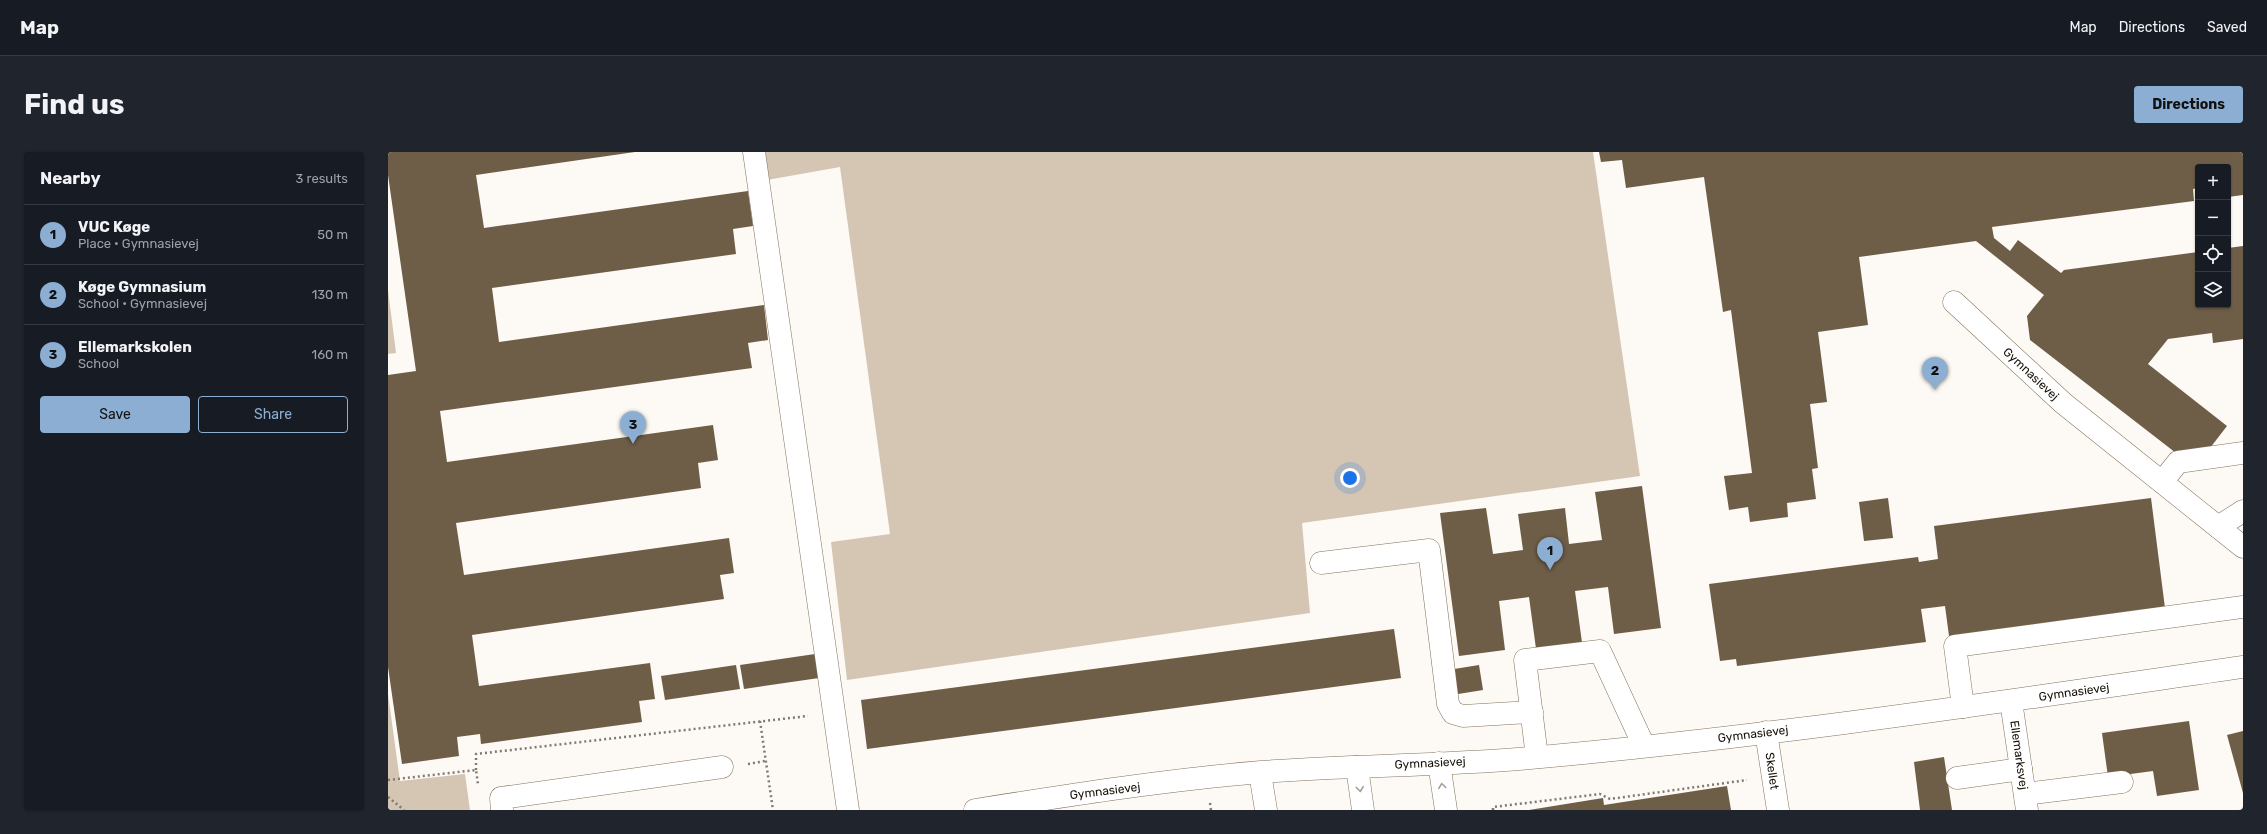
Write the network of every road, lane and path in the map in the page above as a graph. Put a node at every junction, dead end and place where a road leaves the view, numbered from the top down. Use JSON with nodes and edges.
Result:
{"nodes":[{"id":1,"x":754,"y":152,"type":"edge"},
{"id":2,"x":1954,"y":302,"type":"dead end"},
{"id":3,"x":2241,"y":450,"type":"edge"},
{"id":4,"x":2162,"y":482,"type":"junction"},
{"id":5,"x":2243,"y":511,"type":"edge"},
{"id":6,"x":2218,"y":526,"type":"junction"},
{"id":7,"x":2243,"y":547,"type":"edge"},
{"id":8,"x":1321,"y":563,"type":"dead end"},
{"id":9,"x":2243,"y":607,"type":"edge"},
{"id":10,"x":2243,"y":667,"type":"edge"},
{"id":11,"x":2011,"y":701,"type":"junction"},
{"id":12,"x":1963,"y":707,"type":"junction"},
{"id":13,"x":1532,"y":712,"type":"junction"},
{"id":14,"x":834,"y":713,"type":"junction"},
{"id":15,"x":760,"y":721,"type":"junction"},
{"id":16,"x":1766,"y":732,"type":"junction"},
{"id":17,"x":1644,"y":746,"type":"junction"},
{"id":18,"x":1537,"y":757,"type":"junction"},
{"id":19,"x":1439,"y":763,"type":"junction"},
{"id":20,"x":722,"y":767,"type":"dead end"},
{"id":21,"x":1357,"y":767,"type":"junction"},
{"id":22,"x":2021,"y":769,"type":"junction"},
{"id":23,"x":476,"y":770,"type":"junction"},
{"id":24,"x":1260,"y":772,"type":"junction"},
{"id":25,"x":1773,"y":777,"type":"junction"},
{"id":26,"x":1957,"y":778,"type":"dead end"},
{"id":27,"x":388,"y":780,"type":"edge"},
{"id":28,"x":2122,"y":782,"type":"dead end"},
{"id":29,"x":479,"y":789,"type":"dead end"},
{"id":30,"x":388,"y":797,"type":"edge"},
{"id":31,"x":2026,"y":802,"type":"edge"},
{"id":32,"x":404,"y":810,"type":"edge"},
{"id":33,"x":502,"y":810,"type":"edge"},
{"id":34,"x":773,"y":810,"type":"edge"},
{"id":35,"x":848,"y":810,"type":"edge"},
{"id":36,"x":975,"y":810,"type":"edge"},
{"id":37,"x":1266,"y":810,"type":"edge"},
{"id":38,"x":1363,"y":810,"type":"edge"},
{"id":39,"x":1446,"y":810,"type":"edge"},
{"id":40,"x":1493,"y":810,"type":"edge"},
{"id":41,"x":1778,"y":810,"type":"edge"}],
"edges":[{"from":1,"to":14,"type":"street"},
{"from":2,"to":4,"type":"street","name":"Gymnasievej"},
{"from":3,"to":4,"type":"street"},
{"from":4,"to":6,"type":"street","name":"Gymnasievej"},
{"from":5,"to":6,"type":"street"},
{"from":6,"to":7,"type":"street","name":"Gymnasievej"},
{"from":8,"to":13,"type":"street"},
{"from":9,"to":12,"type":"street"},
{"from":10,"to":11,"type":"street","name":"Gymnasievej"},
{"from":11,"to":12,"type":"street","name":"Gymnasievej"},
{"from":11,"to":22,"type":"street","name":"Ellemarksvej"},
{"from":12,"to":16,"type":"street","name":"Gymnasievej"},
{"from":13,"to":17,"type":"street"},
{"from":13,"to":18,"type":"street"},
{"from":14,"to":15,"type":"path"},
{"from":14,"to":35,"type":"street"},
{"from":15,"to":23,"type":"path"},
{"from":15,"to":34,"type":"path"},
{"from":16,"to":17,"type":"street","name":"Gymnasievej"},
{"from":16,"to":25,"type":"street","name":"Skellet"},
{"from":17,"to":18,"type":"street","name":"Gymnasievej"},
{"from":18,"to":19,"type":"street","name":"Gymnasievej"},
{"from":19,"to":21,"type":"street","name":"Gymnasievej"},
{"from":39,"to":19,"type":"street","one_way":true},
{"from":20,"to":33,"type":"street"},
{"from":21,"to":24,"type":"street","name":"Gymnasievej"},
{"from":21,"to":38,"type":"street","one_way":true},
{"from":22,"to":26,"type":"street"},
{"from":22,"to":31,"type":"street","name":"Ellemarksvej"},
{"from":23,"to":27,"type":"path"},
{"from":23,"to":29,"type":"path"},
{"from":24,"to":36,"type":"street","name":"Gymnasievej"},
{"from":24,"to":37,"type":"street"},
{"from":25,"to":40,"type":"path"},
{"from":25,"to":41,"type":"street","name":"Skellet"},
{"from":28,"to":31,"type":"street"},
{"from":30,"to":32,"type":"path"}]}
